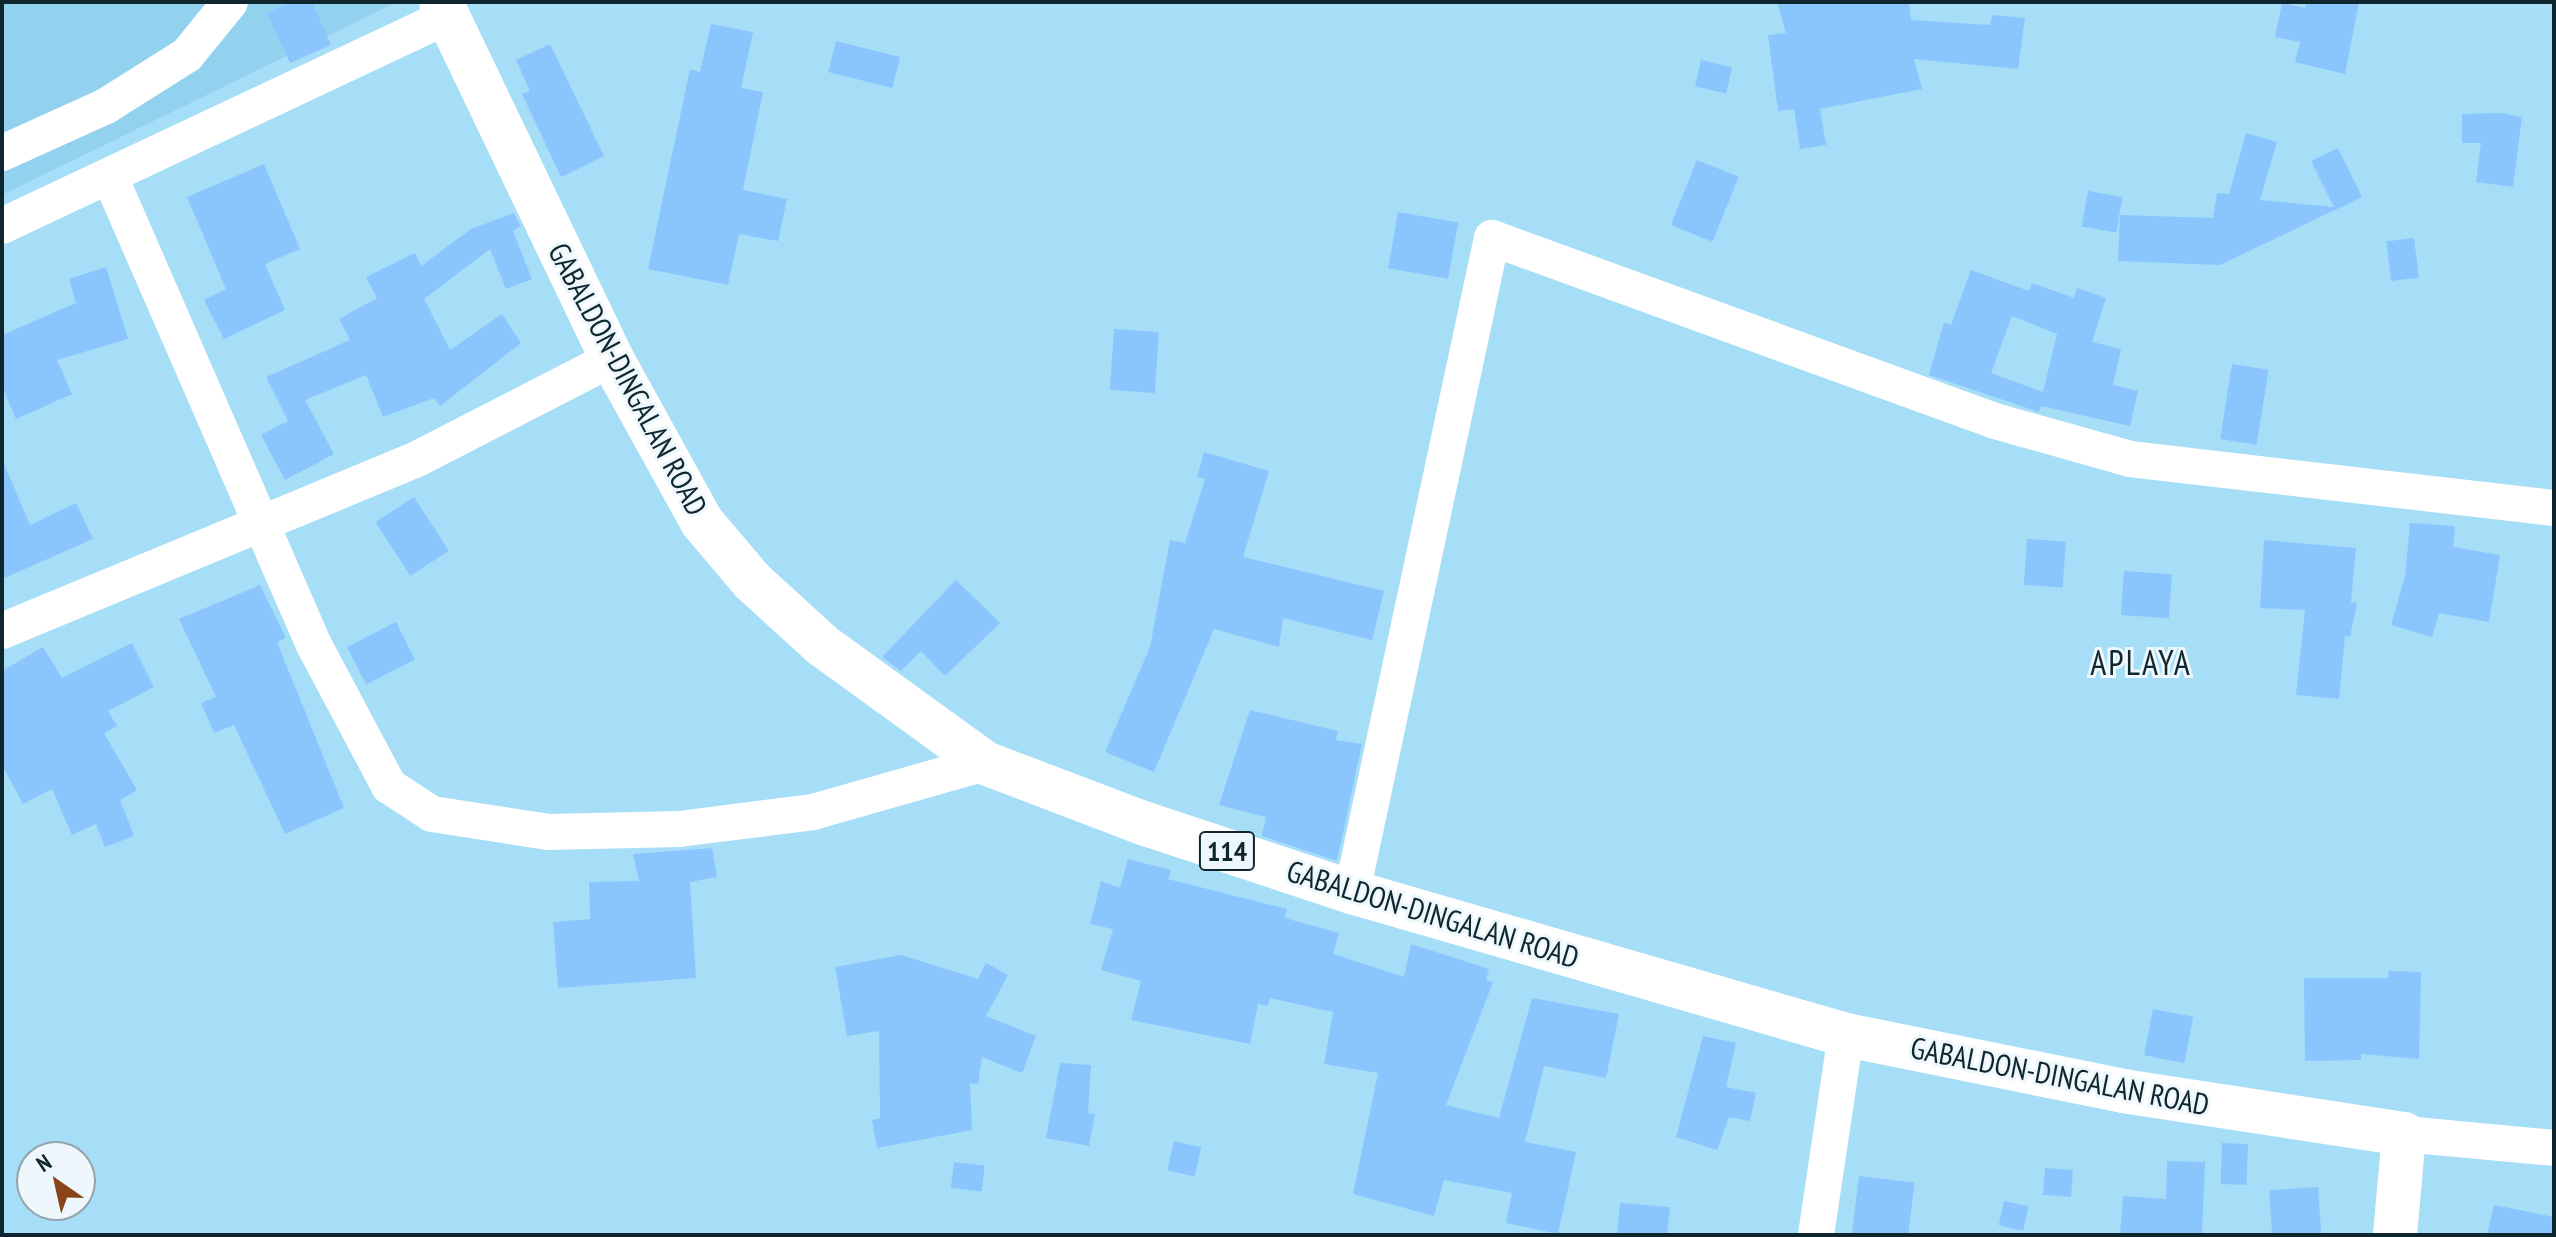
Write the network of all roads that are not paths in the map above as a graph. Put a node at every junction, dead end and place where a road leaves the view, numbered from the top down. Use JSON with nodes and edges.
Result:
{"nodes":[{"id":1,"x":230,"y":2,"type":"edge"},
{"id":2,"x":444,"y":10,"type":"edge"},
{"id":3,"x":2,"y":153,"type":"edge"},
{"id":4,"x":110,"y":177,"type":"junction"},
{"id":5,"x":2,"y":226,"type":"edge"},
{"id":6,"x":612,"y":359,"type":"junction"},
{"id":7,"x":2554,"y":508,"type":"edge"},
{"id":8,"x":264,"y":521,"type":"junction"},
{"id":9,"x":2,"y":631,"type":"edge"},
{"id":10,"x":985,"y":763,"type":"junction"},
{"id":11,"x":1352,"y":892,"type":"junction"},
{"id":12,"x":1846,"y":1035,"type":"junction"},
{"id":13,"x":2404,"y":1134,"type":"junction"},
{"id":14,"x":2554,"y":1148,"type":"edge"},
{"id":15,"x":1816,"y":1235,"type":"edge"},
{"id":16,"x":2395,"y":1235,"type":"edge"}],
"edges":[{"from":1,"to":3,"type":"street"},
{"from":2,"to":4,"type":"street"},
{"from":2,"to":6,"type":"main road","name":"GABALDON-DINGALAN ROAD","number":"114"},
{"from":4,"to":5,"type":"street"},
{"from":4,"to":8,"type":"street"},
{"from":6,"to":8,"type":"street"},
{"from":6,"to":10,"type":"main road","name":"GABALDON-DINGALAN ROAD","number":"114"},
{"from":7,"to":11,"type":"street"},
{"from":8,"to":9,"type":"street"},
{"from":8,"to":10,"type":"street"},
{"from":10,"to":11,"type":"main road","name":"GABALDON-DINGALAN ROAD","number":"114"},
{"from":11,"to":12,"type":"main road","name":"GABALDON-DINGALAN ROAD","number":"114"},
{"from":12,"to":13,"type":"main road","name":"GABALDON-DINGALAN ROAD","number":"114"},
{"from":12,"to":15,"type":"street"},
{"from":13,"to":14,"type":"street"},
{"from":13,"to":16,"type":"main road"}]}
